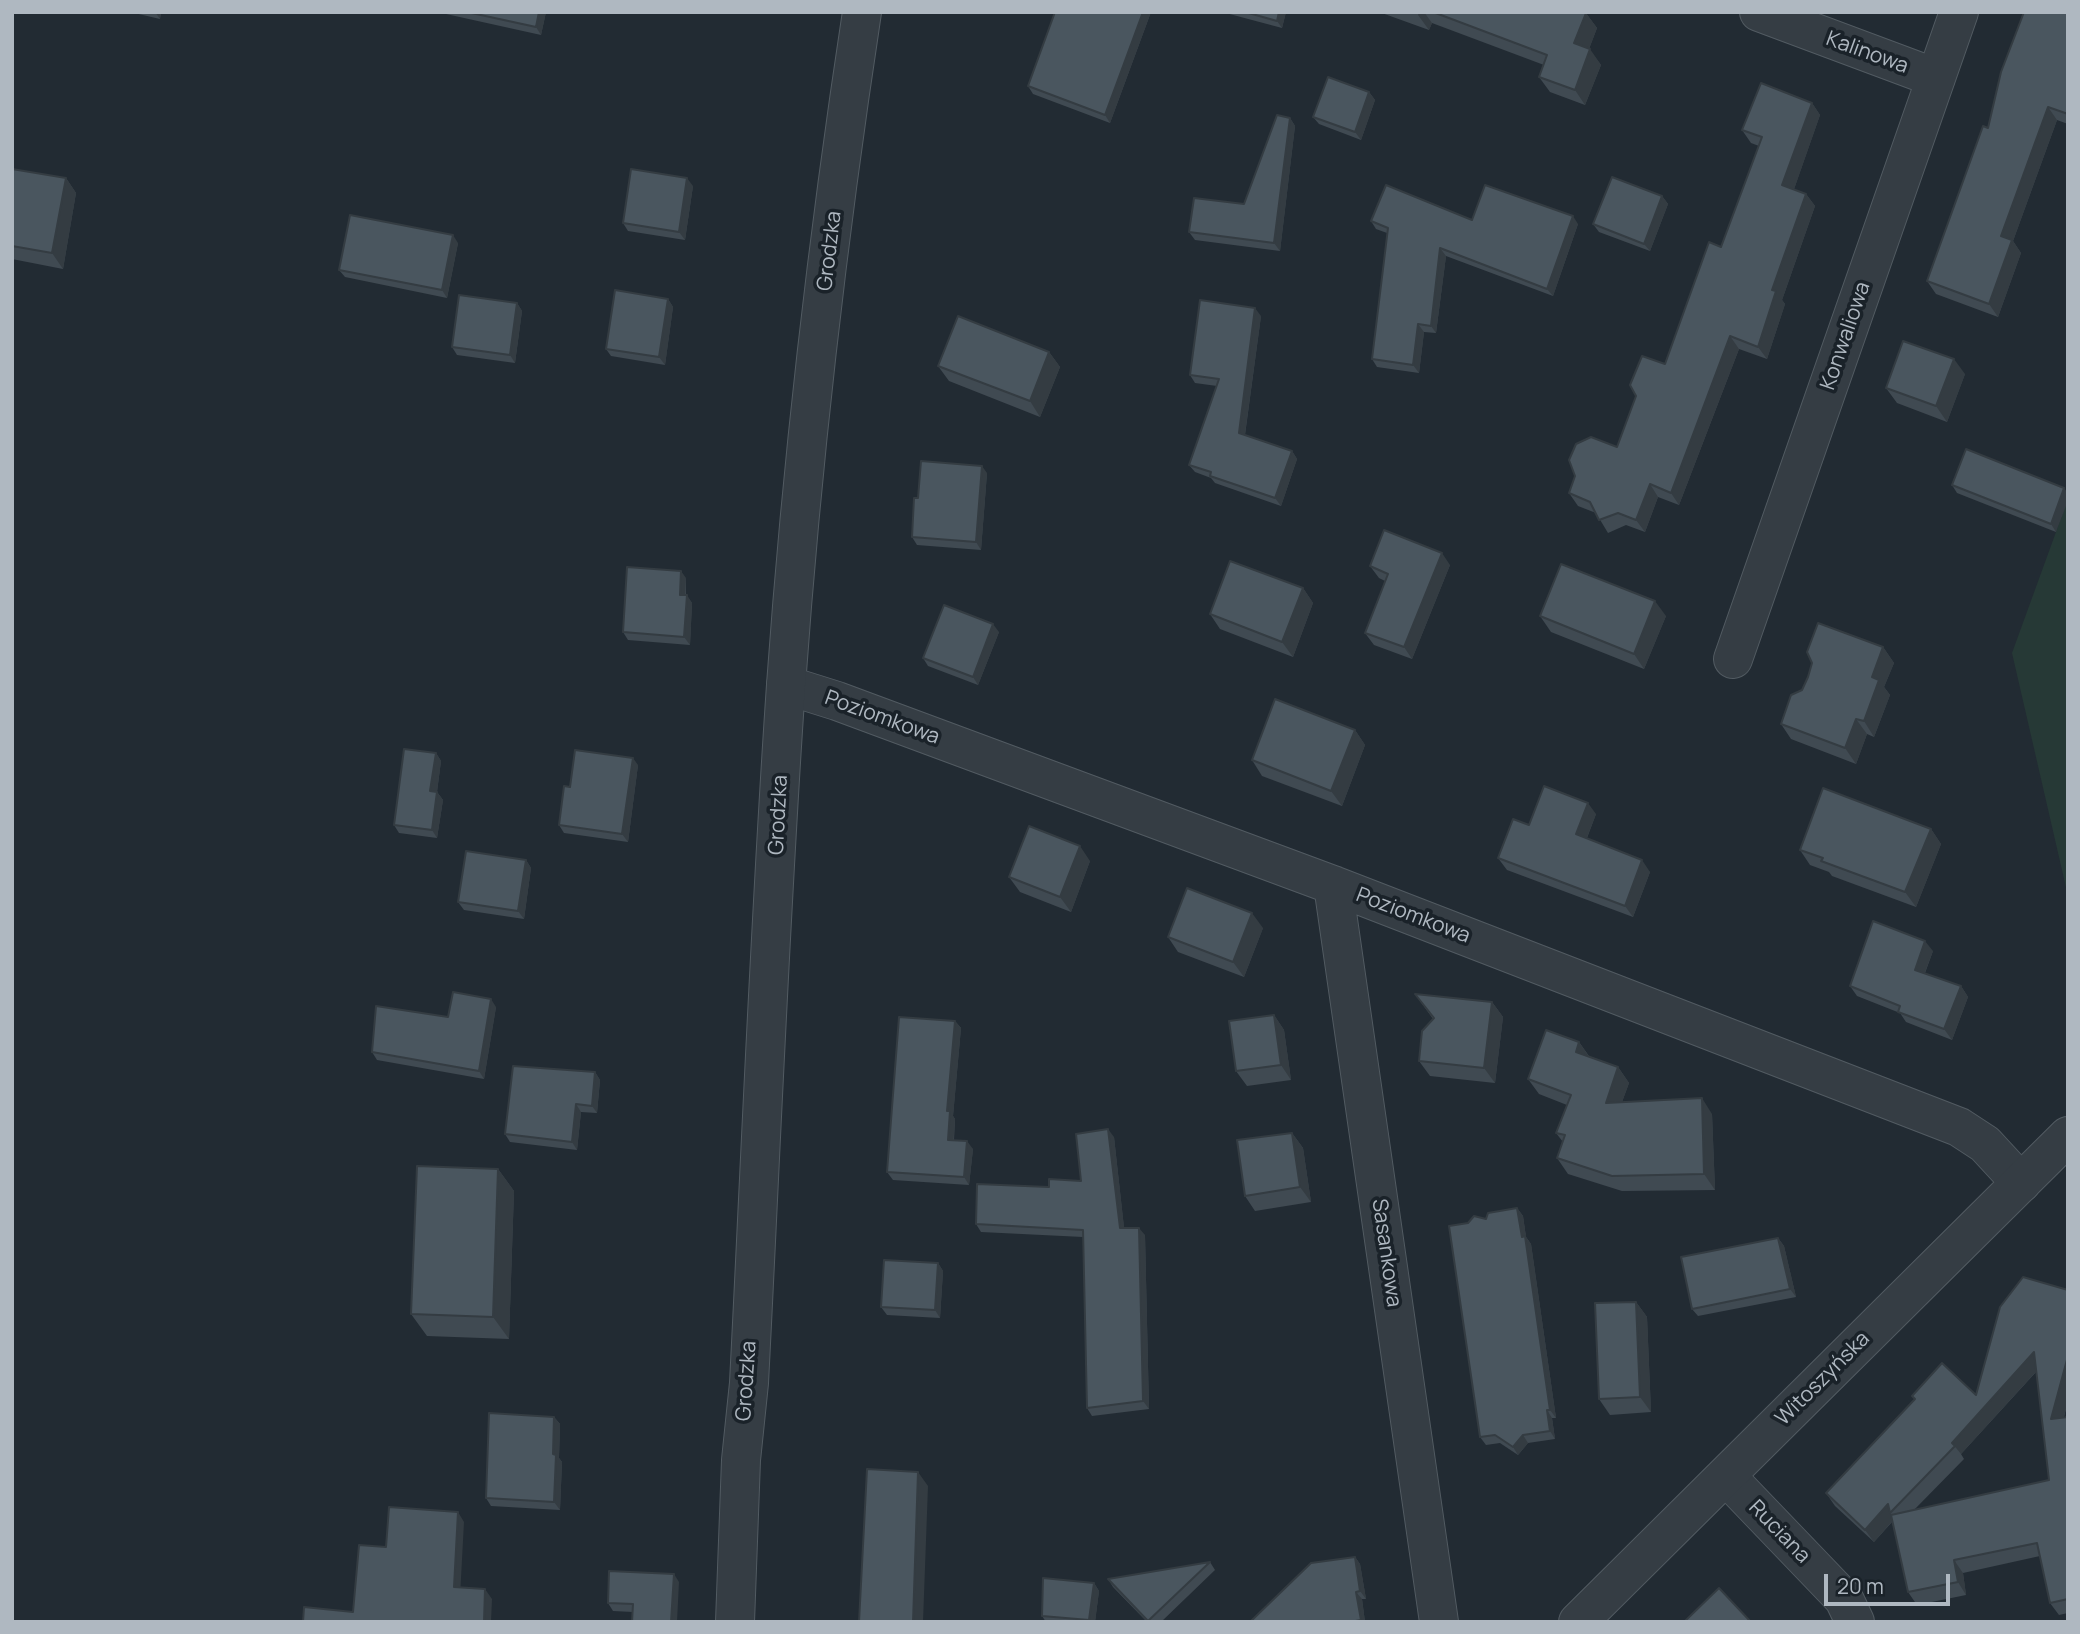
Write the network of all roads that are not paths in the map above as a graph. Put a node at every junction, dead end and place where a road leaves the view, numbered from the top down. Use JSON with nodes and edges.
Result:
{"nodes":[{"id":1,"x":862,"y":12,"type":"edge"},
{"id":2,"x":1759,"y":12,"type":"edge"},
{"id":3,"x":1959,"y":12,"type":"edge"},
{"id":4,"x":1936,"y":78,"type":"junction"},
{"id":5,"x":1733,"y":659,"type":"dead end"},
{"id":6,"x":786,"y":685,"type":"junction"},
{"id":7,"x":1333,"y":885,"type":"junction"},
{"id":8,"x":2063,"y":1151,"type":"edge"},
{"id":9,"x":2021,"y":1183,"type":"junction"},
{"id":10,"x":1726,"y":1476,"type":"junction"},
{"id":11,"x":735,"y":1622,"type":"edge"},
{"id":12,"x":1439,"y":1622,"type":"edge"},
{"id":13,"x":1578,"y":1622,"type":"edge"},
{"id":14,"x":1855,"y":1622,"type":"edge"}],
"edges":[{"from":1,"to":6,"type":"street","name":"Grodzka"},
{"from":2,"to":4,"type":"street","name":"Kalinowa"},
{"from":3,"to":4,"type":"street","name":"Konwaliowa"},
{"from":4,"to":5,"type":"street","name":"Konwaliowa"},
{"from":6,"to":7,"type":"street","name":"Poziomkowa"},
{"from":6,"to":11,"type":"street","name":"Grodzka"},
{"from":7,"to":9,"type":"street","name":"Poziomkowa"},
{"from":7,"to":12,"type":"street","name":"Sasankowa"},
{"from":8,"to":9,"type":"street","name":"Witoszyńska"},
{"from":9,"to":10,"type":"street","name":"Witoszyńska"},
{"from":10,"to":13,"type":"street","name":"Witoszyńska"},
{"from":10,"to":14,"type":"street","name":"Ruciana"}]}
